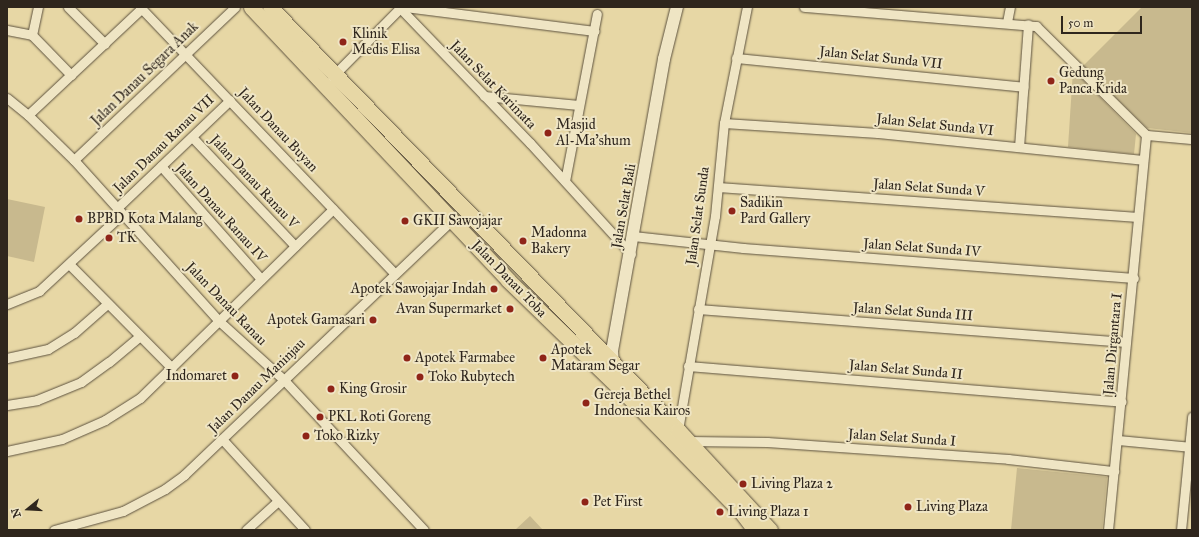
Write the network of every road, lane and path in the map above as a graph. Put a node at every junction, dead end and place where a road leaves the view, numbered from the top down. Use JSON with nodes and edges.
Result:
{"nodes":[{"id":1,"x":38,"y":7,"type":"edge"},
{"id":2,"x":68,"y":7,"type":"edge"},
{"id":3,"x":235,"y":7,"type":"edge"},
{"id":4,"x":251,"y":7,"type":"edge"},
{"id":5,"x":270,"y":7,"type":"edge"},
{"id":6,"x":400,"y":7,"type":"edge"},
{"id":7,"x":405,"y":7,"type":"edge"},
{"id":8,"x":677,"y":7,"type":"edge"},
{"id":9,"x":747,"y":7,"type":"edge"},
{"id":10,"x":804,"y":7,"type":"edge"},
{"id":11,"x":1010,"y":7,"type":"edge"},
{"id":12,"x":141,"y":8,"type":"edge"},
{"id":13,"x":597,"y":14,"type":"dead end"},
{"id":14,"x":1007,"y":22,"type":"junction"},
{"id":15,"x":1028,"y":24,"type":"junction"},
{"id":16,"x":7,"y":30,"type":"edge"},
{"id":17,"x":594,"y":31,"type":"junction"},
{"id":18,"x":32,"y":36,"type":"junction"},
{"id":19,"x":105,"y":44,"type":"junction"},
{"id":20,"x":186,"y":55,"type":"junction"},
{"id":21,"x":736,"y":58,"type":"junction"},
{"id":22,"x":71,"y":75,"type":"junction"},
{"id":23,"x":330,"y":80,"type":"junction"},
{"id":24,"x":1024,"y":87,"type":"junction"},
{"id":25,"x":484,"y":96,"type":"junction"},
{"id":26,"x":7,"y":98,"type":"edge"},
{"id":27,"x":230,"y":100,"type":"junction"},
{"id":28,"x":579,"y":105,"type":"junction"},
{"id":29,"x":28,"y":115,"type":"junction"},
{"id":30,"x":724,"y":123,"type":"junction"},
{"id":31,"x":1146,"y":135,"type":"junction"},
{"id":32,"x":192,"y":137,"type":"junction"},
{"id":33,"x":1192,"y":139,"type":"edge"},
{"id":34,"x":1019,"y":147,"type":"junction"},
{"id":35,"x":74,"y":160,"type":"junction"},
{"id":36,"x":1143,"y":160,"type":"junction"},
{"id":37,"x":161,"y":166,"type":"junction"},
{"id":38,"x":565,"y":181,"type":"junction"},
{"id":39,"x":718,"y":186,"type":"junction"},
{"id":40,"x":333,"y":209,"type":"junction"},
{"id":41,"x":120,"y":211,"type":"junction"},
{"id":42,"x":1138,"y":217,"type":"junction"},
{"id":43,"x":453,"y":219,"type":"junction"},
{"id":44,"x":634,"y":236,"type":"junction"},
{"id":45,"x":708,"y":244,"type":"junction"},
{"id":46,"x":295,"y":246,"type":"junction"},
{"id":47,"x":631,"y":254,"type":"junction"},
{"id":48,"x":69,"y":264,"type":"junction"},
{"id":49,"x":394,"y":273,"type":"junction"},
{"id":50,"x":1134,"y":278,"type":"junction"},
{"id":51,"x":261,"y":279,"type":"junction"},
{"id":52,"x":7,"y":304,"type":"edge"},
{"id":53,"x":106,"y":304,"type":"junction"},
{"id":54,"x":698,"y":309,"type":"junction"},
{"id":55,"x":220,"y":321,"type":"junction"},
{"id":56,"x":140,"y":336,"type":"junction"},
{"id":57,"x":1126,"y":342,"type":"junction"},
{"id":58,"x":7,"y":358,"type":"edge"},
{"id":59,"x":613,"y":363,"type":"junction"},
{"id":60,"x":688,"y":366,"type":"junction"},
{"id":61,"x":172,"y":368,"type":"junction"},
{"id":62,"x":603,"y":375,"type":"junction"},
{"id":63,"x":284,"y":380,"type":"junction"},
{"id":64,"x":1122,"y":402,"type":"junction"},
{"id":65,"x":7,"y":404,"type":"edge"},
{"id":66,"x":1192,"y":417,"type":"edge"},
{"id":67,"x":678,"y":430,"type":"junction"},
{"id":68,"x":222,"y":439,"type":"junction"},
{"id":69,"x":1118,"y":440,"type":"junction"},
{"id":70,"x":688,"y":441,"type":"junction"},
{"id":71,"x":1191,"y":446,"type":"edge"},
{"id":72,"x":7,"y":451,"type":"edge"},
{"id":73,"x":1114,"y":471,"type":"junction"},
{"id":74,"x":278,"y":501,"type":"junction"},
{"id":75,"x":54,"y":530,"type":"edge"},
{"id":76,"x":246,"y":530,"type":"edge"},
{"id":77,"x":305,"y":530,"type":"edge"},
{"id":78,"x":424,"y":530,"type":"edge"},
{"id":79,"x":755,"y":530,"type":"edge"},
{"id":80,"x":770,"y":530,"type":"edge"},
{"id":81,"x":1108,"y":530,"type":"edge"},
{"id":82,"x":1180,"y":530,"type":"edge"}],
"edges":[{"from":1,"to":18,"type":"street"},
{"from":2,"to":19,"type":"street"},
{"from":3,"to":20,"type":"street","name":"Jalan Danau Segara Anak"},
{"from":4,"to":23,"type":"main road","name":"Jalan Danau Toba"},
{"from":5,"to":23,"type":"main road","name":"Jalan Danau Toba"},
{"from":6,"to":23,"type":"street"},
{"from":6,"to":25,"type":"street","name":"Jalan Selat Karimata"},
{"from":7,"to":17,"type":"street"},
{"from":8,"to":44,"type":"street","name":"Jalan Selat Bali"},
{"from":9,"to":21,"type":"street","name":"Jalan Selat Sunda"},
{"from":10,"to":14,"type":"street"},
{"from":11,"to":14,"type":"street"},
{"from":12,"to":19,"type":"street"},
{"from":12,"to":20,"type":"street","name":"Jalan Danau Buyan"},
{"from":13,"to":17,"type":"street"},
{"from":14,"to":15,"type":"street"},
{"from":15,"to":24,"type":"street"},
{"from":15,"to":31,"type":"street"},
{"from":16,"to":18,"type":"street"},
{"from":17,"to":28,"type":"street"},
{"from":18,"to":22,"type":"street"},
{"from":19,"to":22,"type":"street"},
{"from":20,"to":27,"type":"street","name":"Jalan Danau Buyan"},
{"from":20,"to":35,"type":"street","name":"Jalan Danau Segara Anak"},
{"from":21,"to":24,"type":"street","name":"Jalan Selat Sunda VII"},
{"from":21,"to":30,"type":"street","name":"Jalan Selat Sunda"},
{"from":22,"to":29,"type":"street"},
{"from":23,"to":43,"type":"main road","name":"Jalan Danau Toba"},
{"from":23,"to":59,"type":"main road","name":"Jalan Danau Toba"},
{"from":24,"to":34,"type":"street"},
{"from":25,"to":28,"type":"street"},
{"from":25,"to":38,"type":"street","name":"Jalan Selat Karimata"},
{"from":26,"to":29,"type":"street","name":"Jalan Danau Ranau"},
{"from":27,"to":32,"type":"street","name":"Jalan Danau Ranau VII"},
{"from":27,"to":40,"type":"street","name":"Jalan Danau Buyan"},
{"from":28,"to":38,"type":"street"},
{"from":29,"to":35,"type":"street","name":"Jalan Danau Ranau"},
{"from":30,"to":34,"type":"street","name":"Jalan Selat Sunda VI"},
{"from":30,"to":39,"type":"street","name":"Jalan Selat Sunda"},
{"from":31,"to":33,"type":"street"},
{"from":31,"to":36,"type":"street","name":"Jalan Dirgantara I"},
{"from":32,"to":37,"type":"street","name":"Jalan Danau Ranau VII"},
{"from":32,"to":46,"type":"street","name":"Jalan Danau Ranau V"},
{"from":34,"to":36,"type":"street","name":"Jalan Selat Sunda VI"},
{"from":35,"to":41,"type":"street","name":"Jalan Danau Ranau"},
{"from":36,"to":42,"type":"street","name":"Jalan Dirgantara I"},
{"from":37,"to":41,"type":"street","name":"Jalan Danau Ranau VII"},
{"from":37,"to":51,"type":"street","name":"Jalan Danau Ranau IV"},
{"from":38,"to":47,"type":"street","name":"Jalan Selat Karimata"},
{"from":39,"to":42,"type":"street","name":"Jalan Selat Sunda V"},
{"from":39,"to":45,"type":"street","name":"Jalan Selat Sunda"},
{"from":40,"to":46,"type":"street"},
{"from":40,"to":49,"type":"street","name":"Jalan Danau Buyan"},
{"from":41,"to":48,"type":"street","name":"Jalan Danau Ranau VII"},
{"from":41,"to":55,"type":"street","name":"Jalan Danau Ranau"},
{"from":42,"to":50,"type":"street","name":"Jalan Dirgantara I"},
{"from":43,"to":49,"type":"street","name":"Jalan Danau Maninjau"},
{"from":43,"to":62,"type":"main road","name":"Jalan Danau Toba"},
{"from":44,"to":45,"type":"street","name":"Jalan Selat Sunda IV"},
{"from":44,"to":47,"type":"street","name":"Jalan Selat Bali"},
{"from":45,"to":50,"type":"street","name":"Jalan Selat Sunda IV"},
{"from":45,"to":54,"type":"street","name":"Jalan Selat Sunda"},
{"from":46,"to":51,"type":"street"},
{"from":47,"to":59,"type":"street","name":"Jalan Selat Bali"},
{"from":48,"to":52,"type":"street","name":"Jalan Danau Ranau VII"},
{"from":48,"to":53,"type":"street"},
{"from":49,"to":63,"type":"street","name":"Jalan Danau Maninjau"},
{"from":50,"to":57,"type":"street","name":"Jalan Dirgantara I"},
{"from":51,"to":55,"type":"street"},
{"from":53,"to":56,"type":"street"},
{"from":53,"to":58,"type":"street"},
{"from":54,"to":57,"type":"street","name":"Jalan Selat Sunda III"},
{"from":54,"to":60,"type":"street","name":"Jalan Selat Sunda"},
{"from":55,"to":61,"type":"street"},
{"from":55,"to":63,"type":"street","name":"Jalan Danau Ranau"},
{"from":56,"to":61,"type":"street"},
{"from":56,"to":65,"type":"street"},
{"from":57,"to":64,"type":"street","name":"Jalan Dirgantara I"},
{"from":59,"to":62,"type":"street"},
{"from":59,"to":67,"type":"main road","name":"Jalan Danau Toba"},
{"from":60,"to":64,"type":"street","name":"Jalan Selat Sunda II"},
{"from":60,"to":67,"type":"street","name":"Jalan Selat Sunda"},
{"from":61,"to":72,"type":"street"},
{"from":62,"to":79,"type":"main road","name":"Jalan Danau Toba"},
{"from":63,"to":68,"type":"street","name":"Jalan Danau Maninjau"},
{"from":63,"to":78,"type":"street","name":"Jalan Danau Ranau"},
{"from":64,"to":69,"type":"street","name":"Jalan Dirgantara I"},
{"from":66,"to":71,"type":"street"},
{"from":67,"to":70,"type":"main road","name":"Jalan Danau Toba"},
{"from":68,"to":74,"type":"street"},
{"from":68,"to":75,"type":"street","name":"Jalan Danau Maninjau"},
{"from":69,"to":71,"type":"street"},
{"from":69,"to":73,"type":"street","name":"Jalan Dirgantara I"},
{"from":70,"to":73,"type":"street","name":"Jalan Selat Sunda I"},
{"from":70,"to":80,"type":"main road","name":"Jalan Danau Toba"},
{"from":71,"to":82,"type":"street"},
{"from":73,"to":81,"type":"street","name":"Jalan Dirgantara I"},
{"from":74,"to":76,"type":"street"},
{"from":74,"to":77,"type":"street"}]}
